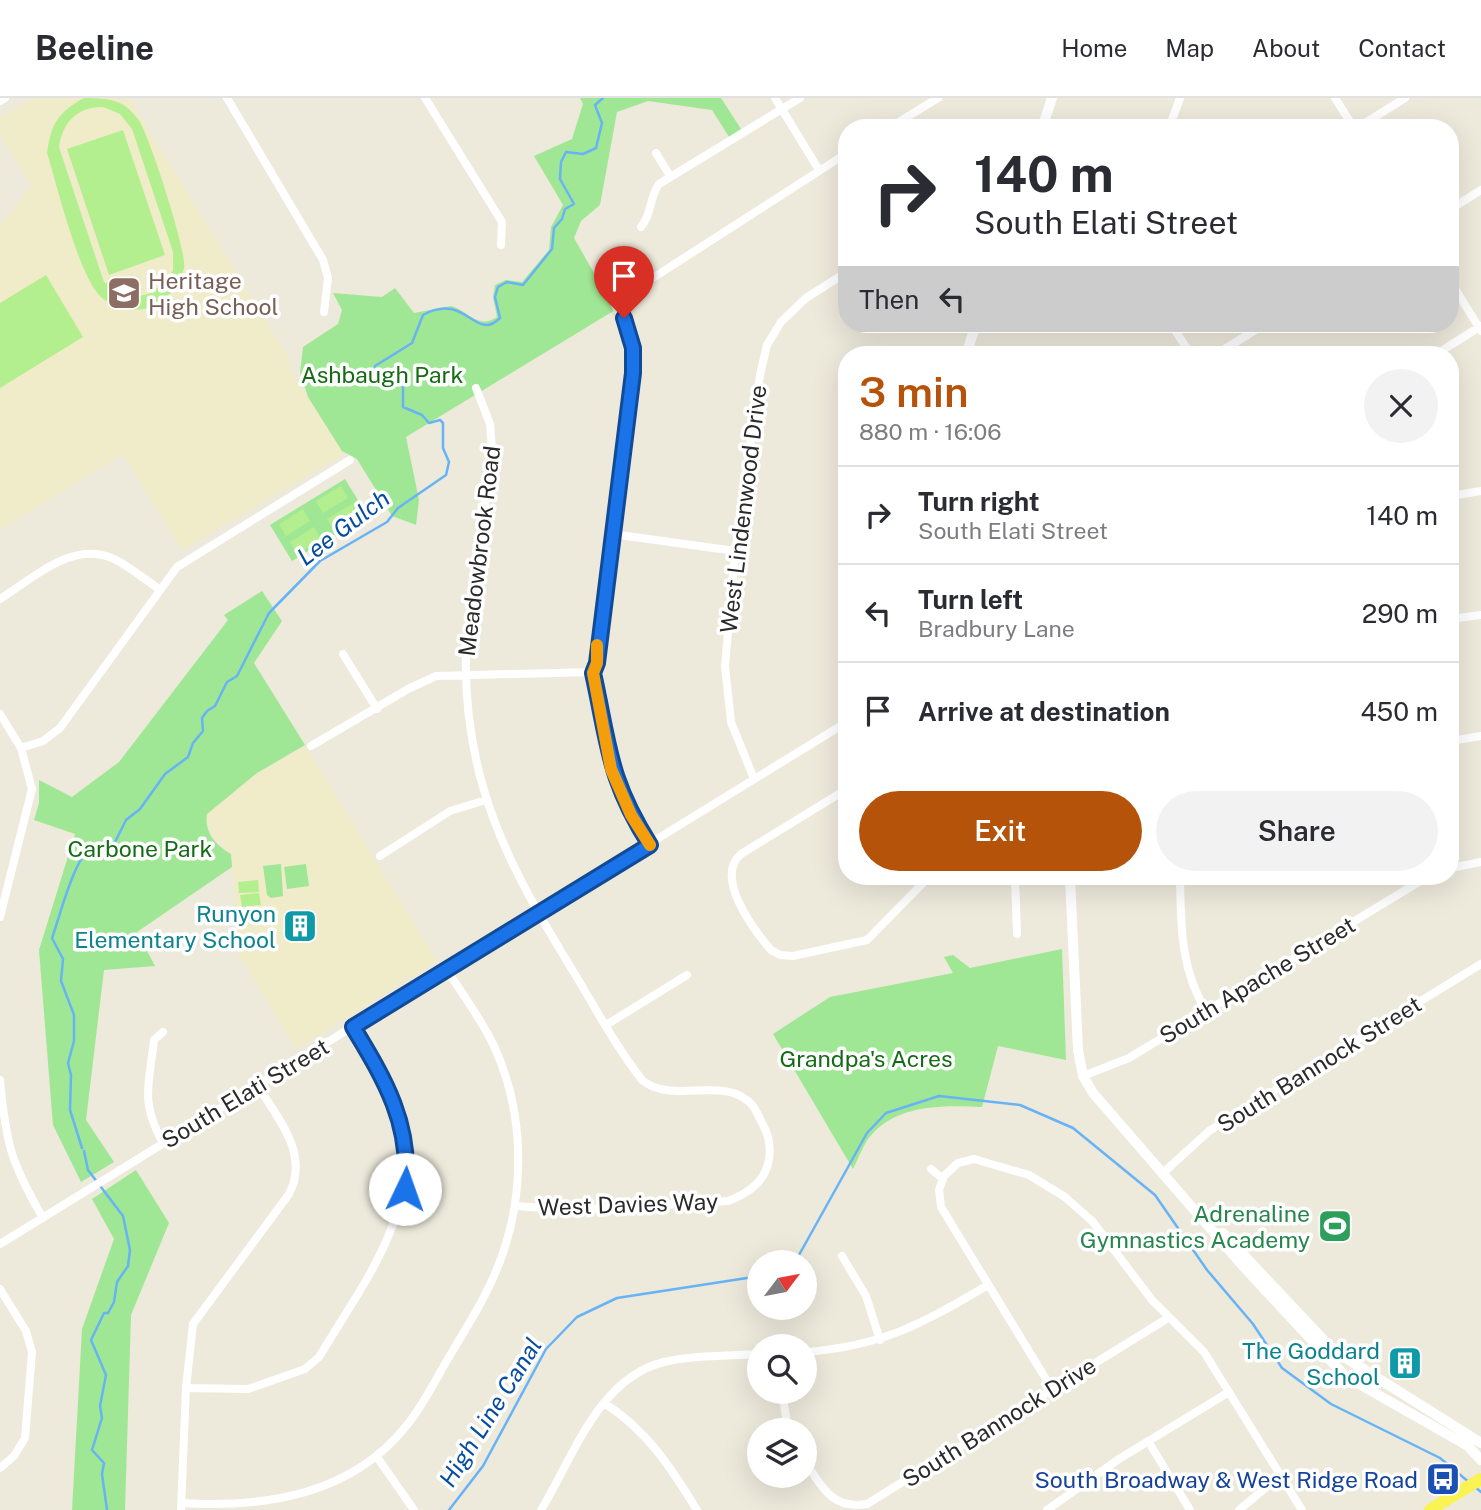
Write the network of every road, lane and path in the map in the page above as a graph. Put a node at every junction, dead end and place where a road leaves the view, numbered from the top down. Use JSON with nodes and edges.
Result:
{"nodes":[{"id":1,"x":5,"y":98,"type":"edge"},
{"id":2,"x":227,"y":98,"type":"edge"},
{"id":3,"x":425,"y":98,"type":"edge"},
{"id":4,"x":775,"y":98,"type":"edge"},
{"id":5,"x":800,"y":98,"type":"edge"},
{"id":6,"x":938,"y":98,"type":"edge"},
{"id":7,"x":1052,"y":98,"type":"edge"},
{"id":8,"x":1180,"y":98,"type":"edge"},
{"id":9,"x":1335,"y":98,"type":"edge"},
{"id":10,"x":1405,"y":98,"type":"edge"},
{"id":11,"x":0,"y":101,"type":"edge"},
{"id":12,"x":782,"y":110,"type":"junction"},
{"id":13,"x":904,"y":119,"type":"edge"},
{"id":14,"x":1045,"y":119,"type":"edge"},
{"id":15,"x":1172,"y":119,"type":"edge"},
{"id":16,"x":1349,"y":119,"type":"edge"},
{"id":17,"x":1370,"y":119,"type":"edge"},
{"id":18,"x":656,"y":153,"type":"dead end"},
{"id":19,"x":838,"y":158,"type":"edge"},
{"id":20,"x":819,"y":170,"type":"junction"},
{"id":21,"x":670,"y":176,"type":"junction"},
{"id":22,"x":1481,"y":190,"type":"edge"},
{"id":23,"x":1459,"y":204,"type":"edge"},
{"id":24,"x":641,"y":227,"type":"dead end"},
{"id":25,"x":501,"y":245,"type":"dead end"},
{"id":26,"x":838,"y":278,"type":"edge"},
{"id":27,"x":1459,"y":295,"type":"edge"},
{"id":28,"x":324,"y":312,"type":"dead end"},
{"id":29,"x":1480,"y":328,"type":"edge"},
{"id":30,"x":1250,"y":333,"type":"edge"},
{"id":31,"x":1230,"y":346,"type":"edge"},
{"id":32,"x":1450,"y":346,"type":"edge"},
{"id":33,"x":476,"y":388,"type":"dead end"},
{"id":34,"x":350,"y":460,"type":"dead end"},
{"id":35,"x":1481,"y":491,"type":"edge"},
{"id":36,"x":1459,"y":495,"type":"edge"},
{"id":37,"x":612,"y":534,"type":"junction"},
{"id":38,"x":735,"y":551,"type":"junction"},
{"id":39,"x":159,"y":589,"type":"junction"},
{"id":40,"x":0,"y":599,"type":"edge"},
{"id":41,"x":1481,"y":615,"type":"edge"},
{"id":42,"x":1459,"y":618,"type":"edge"},
{"id":43,"x":343,"y":654,"type":"dead end"},
{"id":44,"x":593,"y":673,"type":"junction"},
{"id":45,"x":465,"y":677,"type":"junction"},
{"id":46,"x":377,"y":709,"type":"junction"},
{"id":47,"x":0,"y":714,"type":"edge"},
{"id":48,"x":3,"y":726,"type":"edge"},
{"id":49,"x":838,"y":728,"type":"edge"},
{"id":50,"x":1481,"y":736,"type":"edge"},
{"id":51,"x":1459,"y":740,"type":"edge"},
{"id":52,"x":312,"y":746,"type":"dead end"},
{"id":53,"x":21,"y":748,"type":"junction"},
{"id":54,"x":754,"y":779,"type":"junction"},
{"id":55,"x":838,"y":795,"type":"edge"},
{"id":56,"x":486,"y":800,"type":"junction"},
{"id":57,"x":650,"y":845,"type":"junction"},
{"id":58,"x":380,"y":856,"type":"dead end"},
{"id":59,"x":1481,"y":862,"type":"edge"},
{"id":60,"x":1459,"y":866,"type":"edge"},
{"id":61,"x":921,"y":885,"type":"edge"},
{"id":62,"x":1015,"y":885,"type":"edge"},
{"id":63,"x":1070,"y":885,"type":"edge"},
{"id":64,"x":1180,"y":885,"type":"edge"},
{"id":65,"x":1414,"y":885,"type":"edge"},
{"id":66,"x":537,"y":913,"type":"junction"},
{"id":67,"x":0,"y":917,"type":"edge"},
{"id":68,"x":1017,"y":934,"type":"dead end"},
{"id":69,"x":1481,"y":964,"type":"edge"},
{"id":70,"x":446,"y":969,"type":"junction"},
{"id":71,"x":687,"y":975,"type":"dead end"},
{"id":72,"x":1206,"y":1011,"type":"junction"},
{"id":73,"x":606,"y":1025,"type":"junction"},
{"id":74,"x":353,"y":1027,"type":"junction"},
{"id":75,"x":163,"y":1032,"type":"dead end"},
{"id":76,"x":1083,"y":1076,"type":"junction"},
{"id":77,"x":0,"y":1080,"type":"edge"},
{"id":78,"x":258,"y":1086,"type":"junction"},
{"id":79,"x":3,"y":1137,"type":"edge"},
{"id":80,"x":163,"y":1143,"type":"junction"},
{"id":81,"x":930,"y":1169,"type":"dead end"},
{"id":82,"x":1163,"y":1173,"type":"junction"},
{"id":83,"x":943,"y":1179,"type":"junction"},
{"id":84,"x":515,"y":1206,"type":"junction"},
{"id":85,"x":43,"y":1218,"type":"junction"},
{"id":86,"x":0,"y":1244,"type":"edge"},
{"id":87,"x":842,"y":1255,"type":"dead end"},
{"id":88,"x":988,"y":1285,"type":"junction"},
{"id":89,"x":0,"y":1289,"type":"edge"},
{"id":90,"x":1168,"y":1318,"type":"junction"},
{"id":91,"x":880,"y":1340,"type":"junction"},
{"id":92,"x":817,"y":1351,"type":"edge"},
{"id":93,"x":747,"y":1355,"type":"edge"},
{"id":94,"x":186,"y":1388,"type":"junction"},
{"id":95,"x":1052,"y":1389,"type":"junction"},
{"id":96,"x":1229,"y":1391,"type":"junction"},
{"id":97,"x":604,"y":1403,"type":"junction"},
{"id":98,"x":1148,"y":1441,"type":"junction"},
{"id":99,"x":1481,"y":1443,"type":"edge"},
{"id":100,"x":377,"y":1457,"type":"junction"},
{"id":101,"x":1481,"y":1460,"type":"edge"},
{"id":102,"x":0,"y":1468,"type":"edge"},
{"id":103,"x":1281,"y":1475,"type":"junction"},
{"id":104,"x":1481,"y":1479,"type":"edge"},
{"id":105,"x":817,"y":1480,"type":"edge"},
{"id":106,"x":181,"y":1507,"type":"edge"},
{"id":107,"x":543,"y":1507,"type":"edge"},
{"id":108,"x":414,"y":1510,"type":"edge"},
{"id":109,"x":553,"y":1510,"type":"edge"},
{"id":110,"x":697,"y":1510,"type":"edge"},
{"id":111,"x":1047,"y":1510,"type":"edge"},
{"id":112,"x":1190,"y":1510,"type":"edge"},
{"id":113,"x":1239,"y":1510,"type":"edge"},
{"id":114,"x":1302,"y":1510,"type":"edge"},
{"id":115,"x":1430,"y":1510,"type":"edge"}],
"edges":[{"from":1,"to":11,"type":"street"},
{"from":2,"to":28,"type":"street"},
{"from":3,"to":25,"type":"street"},
{"from":4,"to":12,"type":"street"},
{"from":5,"to":12,"type":"street"},
{"from":6,"to":13,"type":"street"},
{"from":7,"to":14,"type":"street"},
{"from":8,"to":15,"type":"street"},
{"from":9,"to":16,"type":"street"},
{"from":10,"to":17,"type":"street"},
{"from":12,"to":20,"type":"street"},
{"from":12,"to":21,"type":"street"},
{"from":18,"to":21,"type":"street"},
{"from":19,"to":20,"type":"street"},
{"from":20,"to":37,"type":"street"},
{"from":21,"to":24,"type":"street"},
{"from":22,"to":23,"type":"street"},
{"from":26,"to":38,"type":"street","name":"West Lindenwood Drive"},
{"from":27,"to":29,"type":"street"},
{"from":29,"to":32,"type":"street"},
{"from":30,"to":31,"type":"street"},
{"from":33,"to":45,"type":"street","name":"Meadowbrook Road"},
{"from":34,"to":39,"type":"street"},
{"from":35,"to":36,"type":"street"},
{"from":37,"to":38,"type":"street"},
{"from":37,"to":44,"type":"street"},
{"from":38,"to":54,"type":"street","name":"West Lindenwood Drive"},
{"from":39,"to":40,"type":"street"},
{"from":39,"to":53,"type":"street"},
{"from":41,"to":42,"type":"street"},
{"from":43,"to":46,"type":"street"},
{"from":44,"to":45,"type":"street"},
{"from":44,"to":57,"type":"street"},
{"from":45,"to":46,"type":"street"},
{"from":45,"to":56,"type":"street","name":"Meadowbrook Road"},
{"from":46,"to":52,"type":"street"},
{"from":47,"to":48,"type":"street"},
{"from":48,"to":53,"type":"street"},
{"from":49,"to":54,"type":"street","name":"South Elati Street"},
{"from":50,"to":51,"type":"street"},
{"from":53,"to":67,"type":"street"},
{"from":54,"to":57,"type":"street","name":"South Elati Street"},
{"from":55,"to":61,"type":"street"},
{"from":56,"to":58,"type":"street"},
{"from":56,"to":66,"type":"street","name":"Meadowbrook Road"},
{"from":57,"to":66,"type":"street","name":"South Elati Street"},
{"from":59,"to":60,"type":"street"},
{"from":62,"to":68,"type":"street"},
{"from":63,"to":76,"type":"street"},
{"from":64,"to":72,"type":"street"},
{"from":65,"to":72,"type":"street","name":"South Apache Street"},
{"from":66,"to":70,"type":"street","name":"South Elati Street"},
{"from":66,"to":73,"type":"street","name":"West Davies Way"},
{"from":69,"to":82,"type":"street","name":"South Bannock Street"},
{"from":70,"to":74,"type":"street","name":"South Elati Street"},
{"from":70,"to":84,"type":"street"},
{"from":71,"to":73,"type":"street"},
{"from":72,"to":76,"type":"street","name":"South Apache Street"},
{"from":73,"to":84,"type":"street","name":"West Davies Way"},
{"from":74,"to":78,"type":"street","name":"South Elati Street"},
{"from":74,"to":94,"type":"street"},
{"from":75,"to":80,"type":"street"},
{"from":76,"to":82,"type":"street"},
{"from":77,"to":79,"type":"street"},
{"from":78,"to":80,"type":"street","name":"South Elati Street"},
{"from":78,"to":94,"type":"street"},
{"from":79,"to":85,"type":"street"},
{"from":80,"to":85,"type":"street","name":"South Elati Street"},
{"from":81,"to":83,"type":"street"},
{"from":82,"to":99,"type":"street"},
{"from":82,"to":101,"type":"street"},
{"from":83,"to":88,"type":"street"},
{"from":83,"to":90,"type":"street"},
{"from":84,"to":100,"type":"street"},
{"from":85,"to":86,"type":"street","name":"South Elati Street"},
{"from":87,"to":91,"type":"street"},
{"from":88,"to":91,"type":"street"},
{"from":88,"to":95,"type":"street"},
{"from":89,"to":102,"type":"street"},
{"from":90,"to":95,"type":"street","name":"South Bannock Drive"},
{"from":90,"to":96,"type":"street"},
{"from":91,"to":92,"type":"street"},
{"from":93,"to":97,"type":"street"},
{"from":94,"to":106,"type":"street"},
{"from":95,"to":105,"type":"street","name":"South Bannock Drive"},
{"from":96,"to":98,"type":"street"},
{"from":96,"to":103,"type":"street"},
{"from":97,"to":107,"type":"street"},
{"from":97,"to":110,"type":"street"},
{"from":98,"to":111,"type":"street"},
{"from":98,"to":112,"type":"street"},
{"from":100,"to":106,"type":"street"},
{"from":100,"to":108,"type":"street"},
{"from":103,"to":113,"type":"street"},
{"from":103,"to":114,"type":"street"},
{"from":104,"to":115,"type":"main road"},
{"from":107,"to":109,"type":"street"}]}
